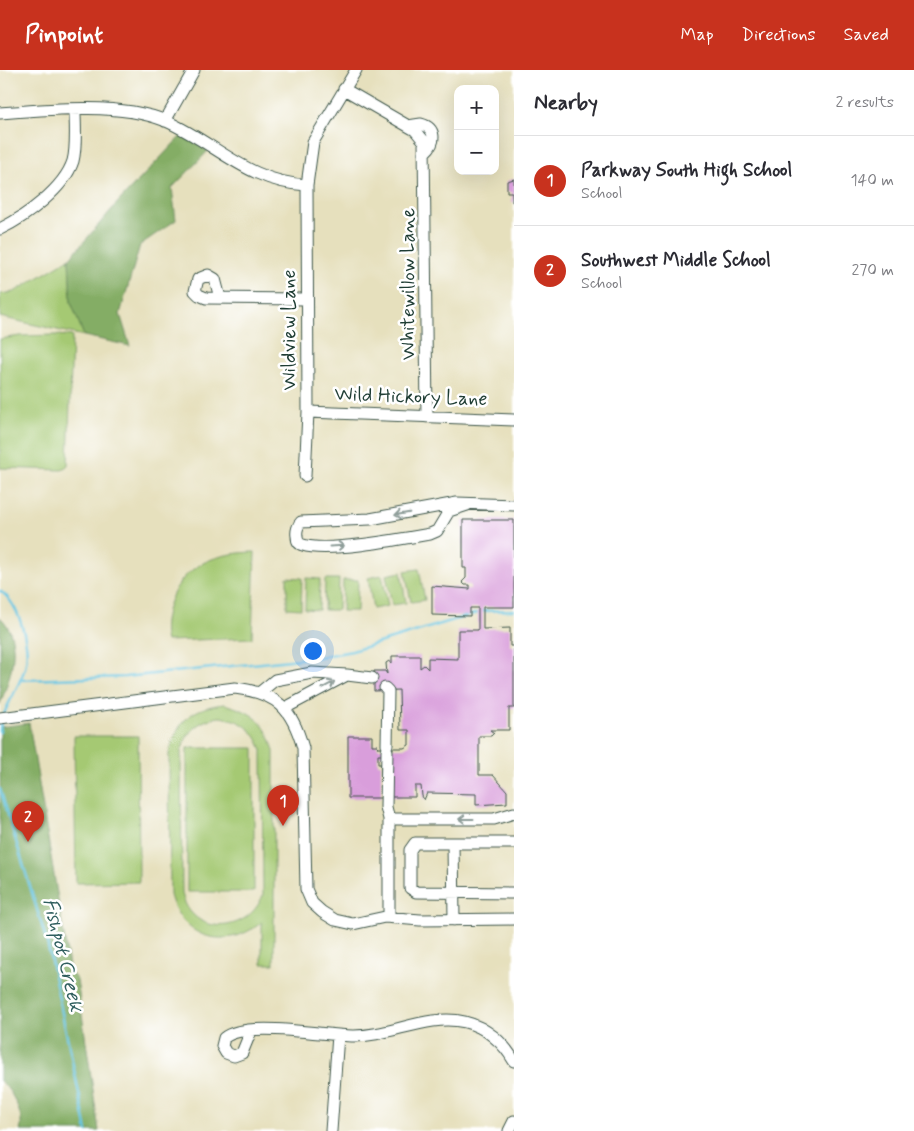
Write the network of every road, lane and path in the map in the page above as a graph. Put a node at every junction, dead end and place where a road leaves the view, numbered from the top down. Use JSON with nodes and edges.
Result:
{"nodes":[{"id":1,"x":194,"y":70,"type":"edge"},
{"id":2,"x":356,"y":70,"type":"edge"},
{"id":3,"x":344,"y":89,"type":"junction"},
{"id":4,"x":75,"y":110,"type":"junction"},
{"id":5,"x":0,"y":113,"type":"edge"},
{"id":6,"x":165,"y":121,"type":"junction"},
{"id":7,"x":307,"y":185,"type":"junction"},
{"id":8,"x":0,"y":229,"type":"edge"},
{"id":9,"x":220,"y":298,"type":"dead end"},
{"id":10,"x":307,"y":299,"type":"junction"},
{"id":11,"x":308,"y":412,"type":"junction"},
{"id":12,"x":427,"y":417,"type":"junction"},
{"id":13,"x":514,"y":420,"type":"edge"},
{"id":14,"x":305,"y":476,"type":"dead end"},
{"id":15,"x":467,"y":505,"type":"junction"},
{"id":16,"x":514,"y":505,"type":"edge"},
{"id":17,"x":433,"y":508,"type":"junction"},
{"id":18,"x":439,"y":524,"type":"junction"},
{"id":19,"x":346,"y":675,"type":"junction"},
{"id":20,"x":372,"y":678,"type":"dead end"},
{"id":21,"x":385,"y":688,"type":"dead end"},
{"id":22,"x":259,"y":693,"type":"junction"},
{"id":23,"x":285,"y":708,"type":"junction"},
{"id":24,"x":0,"y":718,"type":"edge"},
{"id":25,"x":514,"y":813,"type":"edge"},
{"id":26,"x":389,"y":819,"type":"junction"},
{"id":27,"x":453,"y":843,"type":"junction"},
{"id":28,"x":514,"y":843,"type":"edge"},
{"id":29,"x":454,"y":893,"type":"junction"},
{"id":30,"x":514,"y":893,"type":"edge"},
{"id":31,"x":389,"y":917,"type":"junction"},
{"id":32,"x":514,"y":919,"type":"edge"},
{"id":33,"x":454,"y":920,"type":"junction"},
{"id":34,"x":251,"y":1031,"type":"dead end"},
{"id":35,"x":338,"y":1035,"type":"junction"},
{"id":36,"x":514,"y":1061,"type":"edge"},
{"id":37,"x":514,"y":1120,"type":"edge"},
{"id":38,"x":331,"y":1131,"type":"edge"},
{"id":39,"x":509,"y":1131,"type":"edge"}],
"edges":[{"from":1,"to":6,"type":"street"},
{"from":2,"to":3,"type":"street","name":"Wildview Lane"},
{"from":3,"to":7,"type":"street","name":"Wildview Lane"},
{"from":3,"to":12,"type":"street","name":"Whitewillow Lane"},
{"from":4,"to":5,"type":"street"},
{"from":4,"to":6,"type":"street"},
{"from":4,"to":8,"type":"street"},
{"from":6,"to":7,"type":"street"},
{"from":7,"to":10,"type":"street","name":"Wildview Lane"},
{"from":9,"to":10,"type":"street"},
{"from":10,"to":11,"type":"street","name":"Wildview Lane"},
{"from":11,"to":12,"type":"street","name":"Wild Hickory Lane"},
{"from":11,"to":14,"type":"street","name":"Wildview Lane"},
{"from":12,"to":13,"type":"street","name":"Wild Hickory Lane"},
{"from":15,"to":16,"type":"street"},
{"from":15,"to":17,"type":"street"},
{"from":15,"to":18,"type":"street"},
{"from":17,"to":18,"type":"street"},
{"from":17,"to":18,"type":"street","one_way":true},
{"from":19,"to":20,"type":"street"},
{"from":19,"to":22,"type":"street"},
{"from":23,"to":19,"type":"street","one_way":true},
{"from":21,"to":26,"type":"street"},
{"from":22,"to":23,"type":"street"},
{"from":22,"to":24,"type":"street"},
{"from":23,"to":31,"type":"street"},
{"from":25,"to":26,"type":"street","one_way":true},
{"from":26,"to":31,"type":"street"},
{"from":27,"to":28,"type":"street"},
{"from":27,"to":29,"type":"street"},
{"from":27,"to":29,"type":"street"},
{"from":29,"to":30,"type":"street"},
{"from":29,"to":33,"type":"street"},
{"from":31,"to":33,"type":"street"},
{"from":32,"to":33,"type":"street"},
{"from":34,"to":35,"type":"street"},
{"from":35,"to":36,"type":"street"},
{"from":35,"to":38,"type":"street"},
{"from":37,"to":39,"type":"street"}]}
